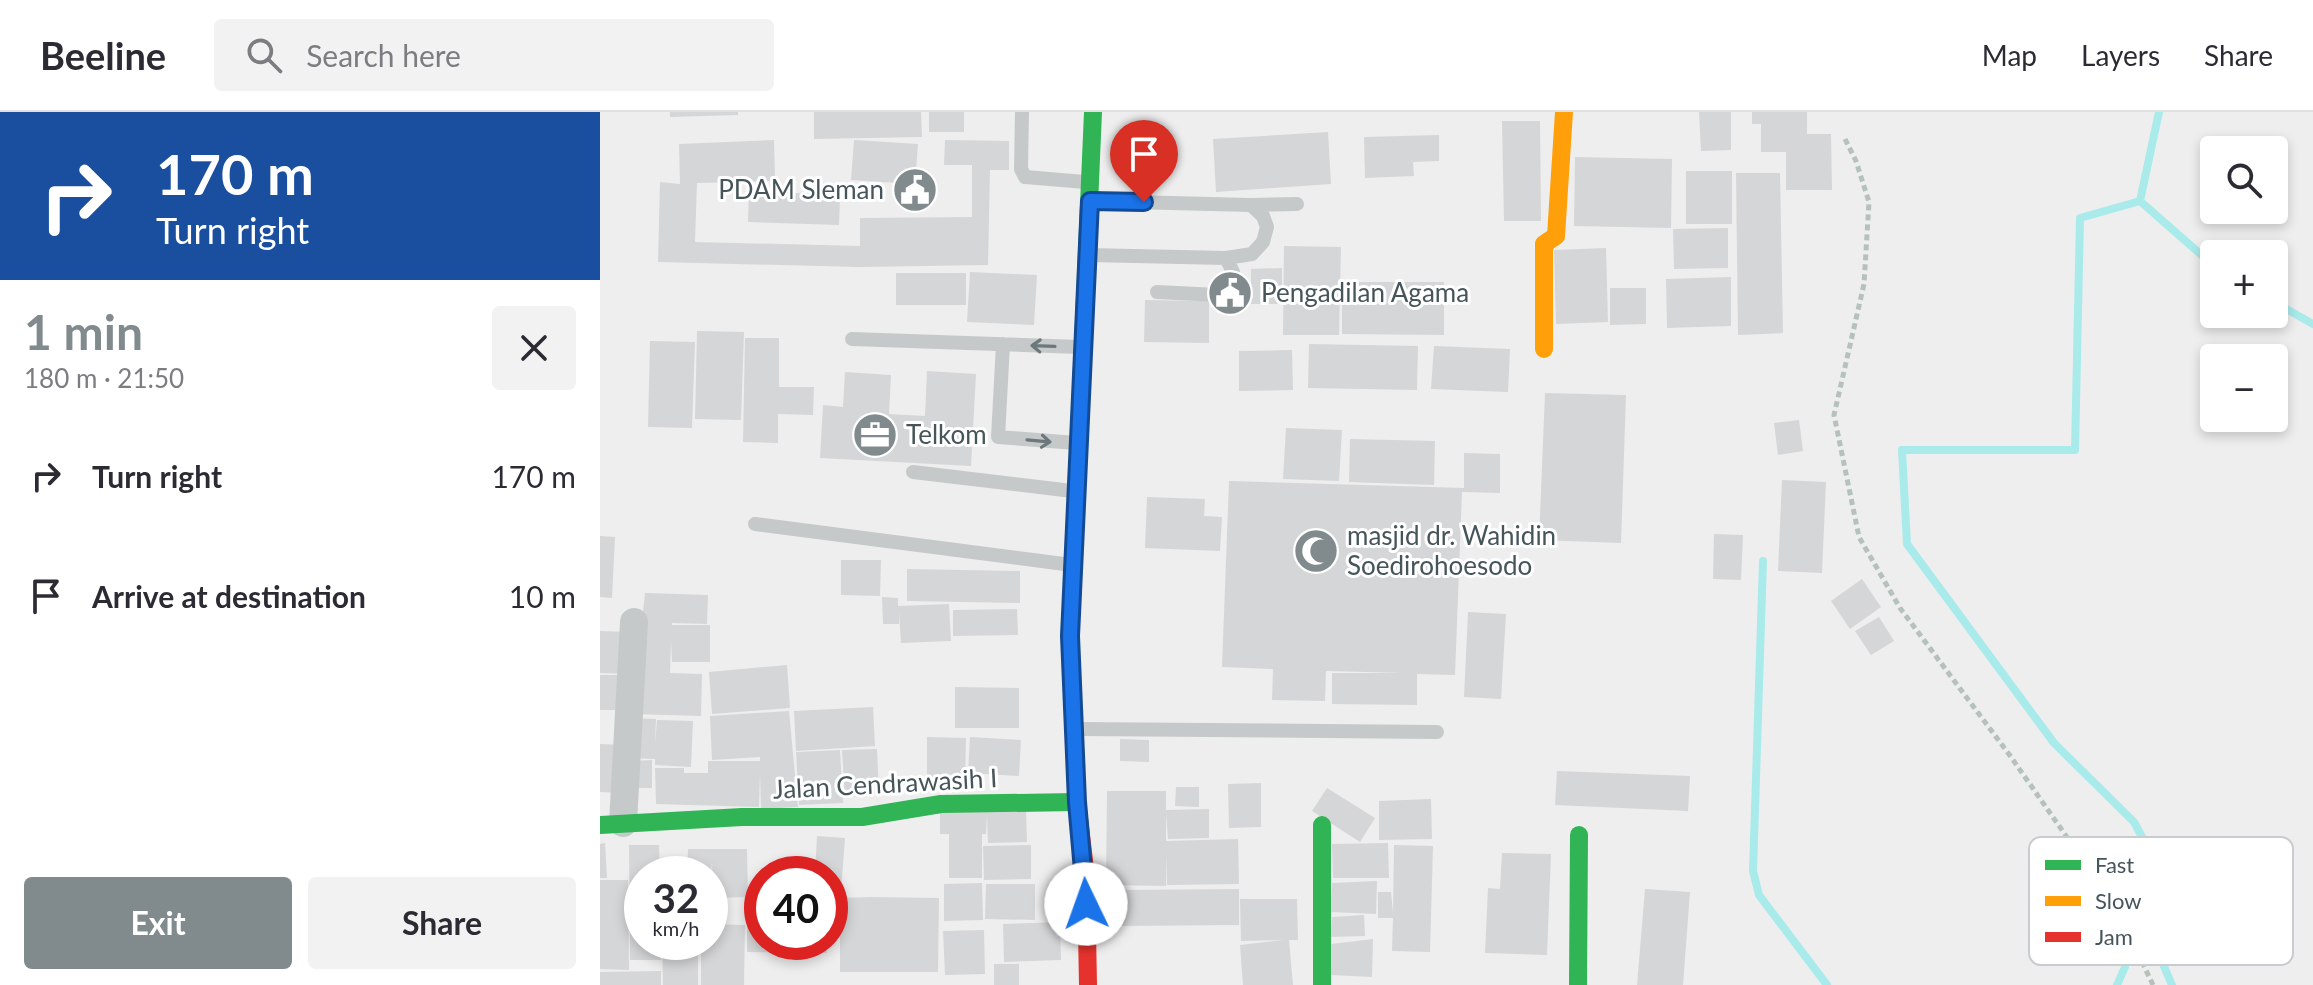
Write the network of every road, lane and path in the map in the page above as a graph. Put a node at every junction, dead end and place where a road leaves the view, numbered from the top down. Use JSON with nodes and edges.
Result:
{"nodes":[{"id":1,"x":1022,"y":112,"type":"edge"},
{"id":2,"x":1093,"y":112,"type":"edge"},
{"id":3,"x":1564,"y":112,"type":"edge"},
{"id":4,"x":1845,"y":139,"type":"dead end"},
{"id":5,"x":1090,"y":192,"type":"junction"},
{"id":6,"x":1297,"y":204,"type":"dead end"},
{"id":7,"x":1251,"y":205,"type":"junction"},
{"id":8,"x":1087,"y":255,"type":"junction"},
{"id":9,"x":1226,"y":258,"type":"junction"},
{"id":10,"x":1157,"y":292,"type":"dead end"},
{"id":11,"x":852,"y":339,"type":"dead end"},
{"id":12,"x":1003,"y":344,"type":"junction"},
{"id":13,"x":1084,"y":347,"type":"junction"},
{"id":14,"x":1544,"y":349,"type":"dead end"},
{"id":15,"x":1079,"y":444,"type":"junction"},
{"id":16,"x":913,"y":472,"type":"dead end"},
{"id":17,"x":1077,"y":492,"type":"junction"},
{"id":18,"x":755,"y":524,"type":"dead end"},
{"id":19,"x":1074,"y":565,"type":"junction"},
{"id":20,"x":634,"y":622,"type":"dead end"},
{"id":21,"x":1074,"y":729,"type":"junction"},
{"id":22,"x":1437,"y":732,"type":"dead end"},
{"id":23,"x":1077,"y":802,"type":"junction"},
{"id":24,"x":612,"y":824,"type":"edge"},
{"id":25,"x":1322,"y":825,"type":"dead end"},
{"id":26,"x":1579,"y":835,"type":"dead end"},
{"id":27,"x":2067,"y":837,"type":"edge"},
{"id":28,"x":2144,"y":965,"type":"edge"},
{"id":29,"x":1088,"y":985,"type":"edge"},
{"id":30,"x":1322,"y":985,"type":"edge"},
{"id":31,"x":1578,"y":985,"type":"edge"},
{"id":32,"x":2153,"y":985,"type":"edge"}],
"edges":[{"from":1,"to":5,"type":"lane"},
{"from":2,"to":5,"type":"street"},
{"from":3,"to":14,"type":"street"},
{"from":4,"to":27,"type":"path"},
{"from":5,"to":7,"type":"lane"},
{"from":5,"to":8,"type":"street"},
{"from":6,"to":7,"type":"lane"},
{"from":7,"to":9,"type":"lane"},
{"from":8,"to":9,"type":"lane"},
{"from":8,"to":13,"type":"street"},
{"from":9,"to":10,"type":"lane"},
{"from":11,"to":12,"type":"lane"},
{"from":13,"to":12,"type":"lane","one_way":true},
{"from":12,"to":15,"type":"lane","one_way":true},
{"from":13,"to":15,"type":"street"},
{"from":15,"to":17,"type":"street"},
{"from":16,"to":17,"type":"lane"},
{"from":17,"to":19,"type":"street"},
{"from":18,"to":19,"type":"lane"},
{"from":19,"to":21,"type":"street"},
{"from":20,"to":24,"type":"street"},
{"from":21,"to":22,"type":"lane"},
{"from":21,"to":23,"type":"street"},
{"from":23,"to":24,"type":"street","name":"Jalan Cendrawasih I"},
{"from":23,"to":29,"type":"street"},
{"from":25,"to":30,"type":"street"},
{"from":26,"to":31,"type":"street"},
{"from":28,"to":32,"type":"path"}]}
